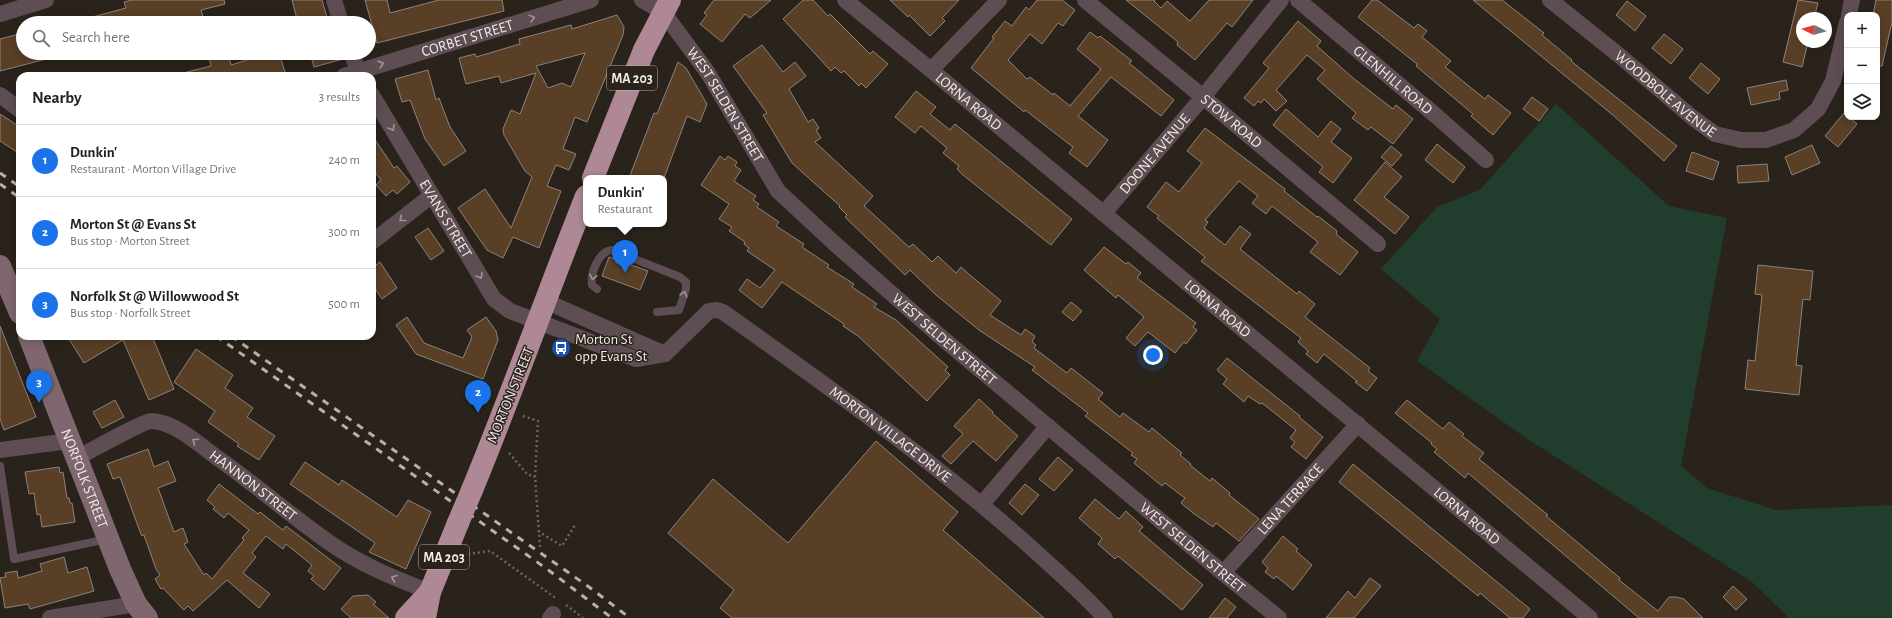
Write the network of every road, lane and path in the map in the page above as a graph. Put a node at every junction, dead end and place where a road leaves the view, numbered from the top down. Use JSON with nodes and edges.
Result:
{"nodes":[{"id":1,"x":46,"y":0,"type":"edge"},
{"id":2,"x":334,"y":0,"type":"edge"},
{"id":3,"x":591,"y":0,"type":"edge"},
{"id":4,"x":642,"y":0,"type":"edge"},
{"id":5,"x":845,"y":0,"type":"edge"},
{"id":6,"x":999,"y":0,"type":"edge"},
{"id":7,"x":1085,"y":0,"type":"edge"},
{"id":8,"x":1281,"y":0,"type":"edge"},
{"id":9,"x":1298,"y":0,"type":"edge"},
{"id":10,"x":1550,"y":0,"type":"edge"},
{"id":11,"x":1852,"y":0,"type":"edge"},
{"id":12,"x":666,"y":6,"type":"edge"},
{"id":13,"x":1850,"y":12,"type":"edge"},
{"id":14,"x":0,"y":14,"type":"edge"},
{"id":15,"x":339,"y":16,"type":"edge"},
{"id":16,"x":1844,"y":35,"type":"edge"},
{"id":17,"x":353,"y":60,"type":"edge"},
{"id":18,"x":931,"y":70,"type":"junction"},
{"id":19,"x":354,"y":72,"type":"edge"},
{"id":20,"x":360,"y":72,"type":"edge"},
{"id":21,"x":0,"y":95,"type":"edge"},
{"id":22,"x":1203,"y":97,"type":"junction"},
{"id":23,"x":376,"y":102,"type":"edge"},
{"id":24,"x":16,"y":107,"type":"edge"},
{"id":25,"x":1486,"y":160,"type":"dead end"},
{"id":26,"x":594,"y":175,"type":"edge"},
{"id":27,"x":431,"y":196,"type":"junction"},
{"id":28,"x":583,"y":204,"type":"edge"},
{"id":29,"x":1104,"y":213,"type":"junction"},
{"id":30,"x":376,"y":239,"type":"edge"},
{"id":31,"x":1378,"y":244,"type":"dead end"},
{"id":32,"x":0,"y":266,"type":"edge"},
{"id":33,"x":597,"y":289,"type":"dead end"},
{"id":34,"x":545,"y":302,"type":"junction"},
{"id":35,"x":16,"y":304,"type":"edge"},
{"id":36,"x":657,"y":312,"type":"dead end"},
{"id":37,"x":539,"y":322,"type":"junction"},
{"id":38,"x":31,"y":340,"type":"edge"},
{"id":39,"x":665,"y":354,"type":"junction"},
{"id":40,"x":523,"y":416,"type":"dead end"},
{"id":41,"x":1358,"y":424,"type":"junction"},
{"id":42,"x":1048,"y":426,"type":"junction"},
{"id":43,"x":0,"y":450,"type":"edge"},
{"id":44,"x":72,"y":450,"type":"junction"},
{"id":45,"x":509,"y":454,"type":"dead end"},
{"id":46,"x":0,"y":466,"type":"edge"},
{"id":47,"x":534,"y":477,"type":"junction"},
{"id":48,"x":982,"y":504,"type":"junction"},
{"id":49,"x":575,"y":525,"type":"dead end"},
{"id":50,"x":538,"y":531,"type":"junction"},
{"id":51,"x":107,"y":538,"type":"junction"},
{"id":52,"x":540,"y":547,"type":"dead end"},
{"id":53,"x":468,"y":554,"type":"dead end"},
{"id":54,"x":1223,"y":573,"type":"junction"},
{"id":55,"x":430,"y":592,"type":"junction"},
{"id":56,"x":557,"y":609,"type":"edge"},
{"id":57,"x":142,"y":611,"type":"edge"},
{"id":58,"x":50,"y":618,"type":"edge"},
{"id":59,"x":406,"y":618,"type":"edge"},
{"id":60,"x":425,"y":618,"type":"edge"},
{"id":61,"x":583,"y":618,"type":"edge"},
{"id":62,"x":1105,"y":618,"type":"edge"},
{"id":63,"x":1279,"y":618,"type":"edge"},
{"id":64,"x":1590,"y":618,"type":"edge"}],
"edges":[{"from":1,"to":14,"type":"street"},
{"from":2,"to":15,"type":"street"},
{"from":20,"to":3,"type":"street","name":"CORBET STREET","one_way":true},
{"from":4,"to":12,"type":"street"},
{"from":5,"to":18,"type":"street","name":"LORNA ROAD"},
{"from":6,"to":18,"type":"street"},
{"from":7,"to":22,"type":"street","name":"STOW ROAD"},
{"from":8,"to":22,"type":"street","name":"DOONE AVENUE"},
{"from":9,"to":25,"type":"street","name":"GLENHILL ROAD"},
{"from":10,"to":16,"type":"street","name":"WOODBOLE AVENUE"},
{"from":11,"to":13,"type":"street"},
{"from":12,"to":26,"type":"highway","number":"MA 203"},
{"from":12,"to":42,"type":"street","name":"WEST SELDEN STREET"},
{"from":17,"to":19,"type":"street"},
{"from":18,"to":29,"type":"street","name":"LORNA ROAD"},
{"from":21,"to":24,"type":"street"},
{"from":22,"to":29,"type":"street","name":"DOONE AVENUE"},
{"from":22,"to":31,"type":"street","name":"STOW ROAD"},
{"from":23,"to":27,"type":"street","name":"EVANS STREET","one_way":true},
{"from":27,"to":30,"type":"street","one_way":true},
{"from":27,"to":37,"type":"street","name":"EVANS STREET","one_way":true},
{"from":28,"to":34,"type":"highway","name":"MORTON STREET","number":"MA 203"},
{"from":29,"to":41,"type":"street","name":"LORNA ROAD"},
{"from":32,"to":35,"type":"main road"},
{"from":36,"to":33,"type":"lane","one_way":true},
{"from":34,"to":37,"type":"highway","name":"MORTON STREET","number":"MA 203"},
{"from":34,"to":39,"type":"street"},
{"from":37,"to":39,"type":"street"},
{"from":37,"to":55,"type":"highway","name":"MORTON STREET","number":"MA 203","bridge":true},
{"from":38,"to":44,"type":"main road","name":"NORFOLK STREET"},
{"from":39,"to":48,"type":"street","name":"MORTON VILLAGE DRIVE"},
{"from":40,"to":47,"type":"path"},
{"from":41,"to":54,"type":"street","name":"LENA TERRACE"},
{"from":41,"to":64,"type":"street","name":"LORNA ROAD"},
{"from":42,"to":48,"type":"street"},
{"from":42,"to":54,"type":"street","name":"WEST SELDEN STREET"},
{"from":43,"to":44,"type":"street","name":"HANNON STREET"},
{"from":44,"to":51,"type":"main road","name":"NORFOLK STREET"},
{"from":55,"to":44,"type":"street","name":"HANNON STREET","one_way":true},
{"from":45,"to":47,"type":"path"},
{"from":46,"to":51,"type":"lane"},
{"from":47,"to":50,"type":"path"},
{"from":48,"to":62,"type":"street","name":"MORTON VILLAGE DRIVE"},
{"from":49,"to":50,"type":"path"},
{"from":50,"to":52,"type":"path"},
{"from":51,"to":57,"type":"main road","name":"NORFOLK STREET"},
{"from":53,"to":56,"type":"path"},
{"from":54,"to":63,"type":"street","name":"WEST SELDEN STREET"},
{"from":55,"to":59,"type":"highway","name":"MORTON STREET","number":"MA 203"},
{"from":55,"to":60,"type":"highway","name":"MORTON STREET","number":"MA 203"},
{"from":56,"to":61,"type":"path"},
{"from":57,"to":58,"type":"street"}]}
